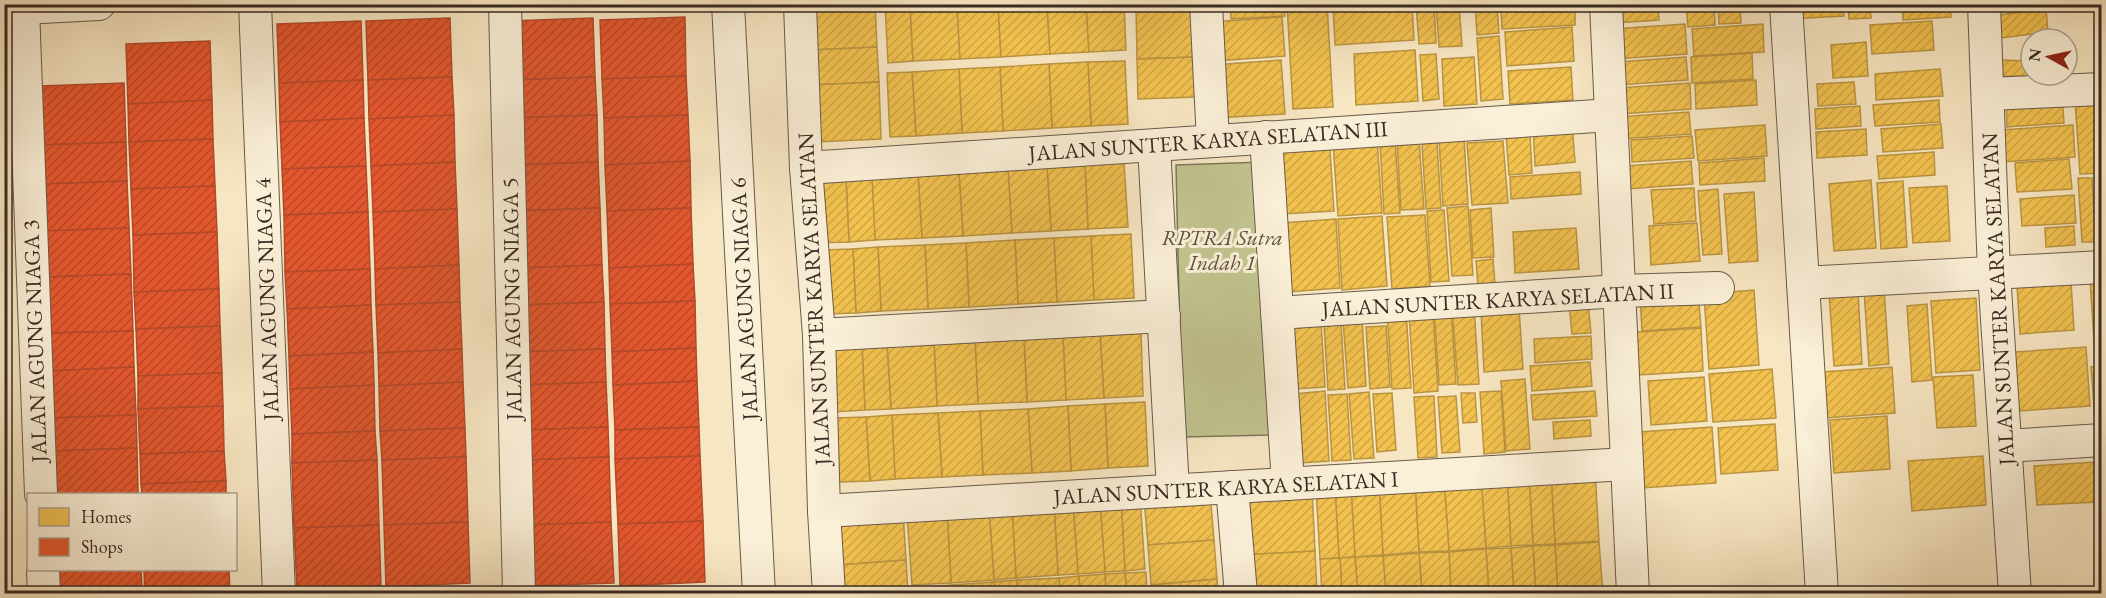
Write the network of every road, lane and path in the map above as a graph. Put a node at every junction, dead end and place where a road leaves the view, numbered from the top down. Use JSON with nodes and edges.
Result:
{"nodes":[{"id":1,"x":99,"y":4,"type":"edge"},
{"id":2,"x":255,"y":4,"type":"edge"},
{"id":3,"x":505,"y":4,"type":"edge"},
{"id":4,"x":728,"y":4,"type":"edge"},
{"id":5,"x":800,"y":4,"type":"edge"},
{"id":6,"x":1206,"y":4,"type":"edge"},
{"id":7,"x":1606,"y":4,"type":"edge"},
{"id":8,"x":1786,"y":4,"type":"edge"},
{"id":9,"x":1984,"y":4,"type":"edge"},
{"id":10,"x":14,"y":8,"type":"edge"},
{"id":11,"x":2102,"y":89,"type":"edge"},
{"id":12,"x":1988,"y":94,"type":"junction"},
{"id":13,"x":1611,"y":115,"type":"junction"},
{"id":14,"x":1266,"y":137,"type":"junction"},
{"id":15,"x":1213,"y":141,"type":"junction"},
{"id":16,"x":1154,"y":146,"type":"junction"},
{"id":17,"x":806,"y":168,"type":"junction"},
{"id":18,"x":2102,"y":267,"type":"edge"},
{"id":19,"x":1994,"y":273,"type":"junction"},
{"id":20,"x":1803,"y":284,"type":"junction"},
{"id":21,"x":1718,"y":288,"type":"dead end"},
{"id":22,"x":1619,"y":291,"type":"junction"},
{"id":23,"x":1277,"y":313,"type":"junction"},
{"id":24,"x":1164,"y":316,"type":"junction"},
{"id":25,"x":819,"y":335,"type":"junction"},
{"id":26,"x":2102,"y":440,"type":"edge"},
{"id":27,"x":2006,"y":446,"type":"junction"},
{"id":28,"x":1627,"y":464,"type":"junction"},
{"id":29,"x":1288,"y":484,"type":"junction"},
{"id":30,"x":1232,"y":487,"type":"junction"},
{"id":31,"x":1173,"y":490,"type":"junction"},
{"id":32,"x":40,"y":493,"type":"edge"},
{"id":33,"x":824,"y":511,"type":"junction"},
{"id":34,"x":43,"y":571,"type":"edge"},
{"id":35,"x":44,"y":594,"type":"edge"},
{"id":36,"x":279,"y":594,"type":"edge"},
{"id":37,"x":519,"y":594,"type":"edge"},
{"id":38,"x":759,"y":594,"type":"edge"},
{"id":39,"x":829,"y":594,"type":"edge"},
{"id":40,"x":1241,"y":594,"type":"edge"},
{"id":41,"x":1633,"y":594,"type":"edge"},
{"id":42,"x":1822,"y":594,"type":"edge"},
{"id":43,"x":2015,"y":594,"type":"edge"}],
"edges":[{"from":1,"to":10,"type":"street"},
{"from":2,"to":36,"type":"street","name":"JALAN AGUNG NIAGA 4"},
{"from":3,"to":37,"type":"street","name":"JALAN AGUNG NIAGA 5"},
{"from":4,"to":38,"type":"street","name":"JALAN AGUNG NIAGA 6"},
{"from":5,"to":17,"type":"street","name":"JALAN SUNTER KARYA SELATAN"},
{"from":6,"to":15,"type":"street"},
{"from":7,"to":13,"type":"street"},
{"from":8,"to":20,"type":"street"},
{"from":9,"to":12,"type":"street","name":"JALAN SUNTER KARYA SELATAN"},
{"from":10,"to":32,"type":"street","name":"JALAN AGUNG NIAGA 3"},
{"from":11,"to":12,"type":"street"},
{"from":12,"to":19,"type":"street","name":"JALAN SUNTER KARYA SELATAN"},
{"from":13,"to":14,"type":"street","name":"JALAN SUNTER KARYA SELATAN III"},
{"from":13,"to":22,"type":"street"},
{"from":14,"to":15,"type":"street","name":"JALAN SUNTER KARYA SELATAN III"},
{"from":14,"to":23,"type":"street"},
{"from":15,"to":16,"type":"street","name":"JALAN SUNTER KARYA SELATAN III"},
{"from":16,"to":17,"type":"street","name":"JALAN SUNTER KARYA SELATAN III"},
{"from":16,"to":24,"type":"street"},
{"from":17,"to":25,"type":"street","name":"JALAN SUNTER KARYA SELATAN"},
{"from":18,"to":19,"type":"street"},
{"from":19,"to":20,"type":"street"},
{"from":19,"to":27,"type":"street","name":"JALAN SUNTER KARYA SELATAN"},
{"from":20,"to":42,"type":"street"},
{"from":21,"to":22,"type":"street","name":"JALAN SUNTER KARYA SELATAN II"},
{"from":22,"to":23,"type":"street","name":"JALAN SUNTER KARYA SELATAN II"},
{"from":22,"to":28,"type":"street"},
{"from":23,"to":29,"type":"street"},
{"from":24,"to":25,"type":"street"},
{"from":24,"to":31,"type":"street"},
{"from":25,"to":33,"type":"street","name":"JALAN SUNTER KARYA SELATAN"},
{"from":26,"to":27,"type":"street"},
{"from":27,"to":43,"type":"street","name":"JALAN SUNTER KARYA SELATAN"},
{"from":28,"to":29,"type":"street","name":"JALAN SUNTER KARYA SELATAN I"},
{"from":28,"to":41,"type":"street"},
{"from":29,"to":30,"type":"street","name":"JALAN SUNTER KARYA SELATAN I"},
{"from":30,"to":31,"type":"street","name":"JALAN SUNTER KARYA SELATAN I"},
{"from":30,"to":40,"type":"street"},
{"from":31,"to":33,"type":"street","name":"JALAN SUNTER KARYA SELATAN I"},
{"from":33,"to":39,"type":"street","name":"JALAN SUNTER KARYA SELATAN"},
{"from":34,"to":35,"type":"street"}]}
